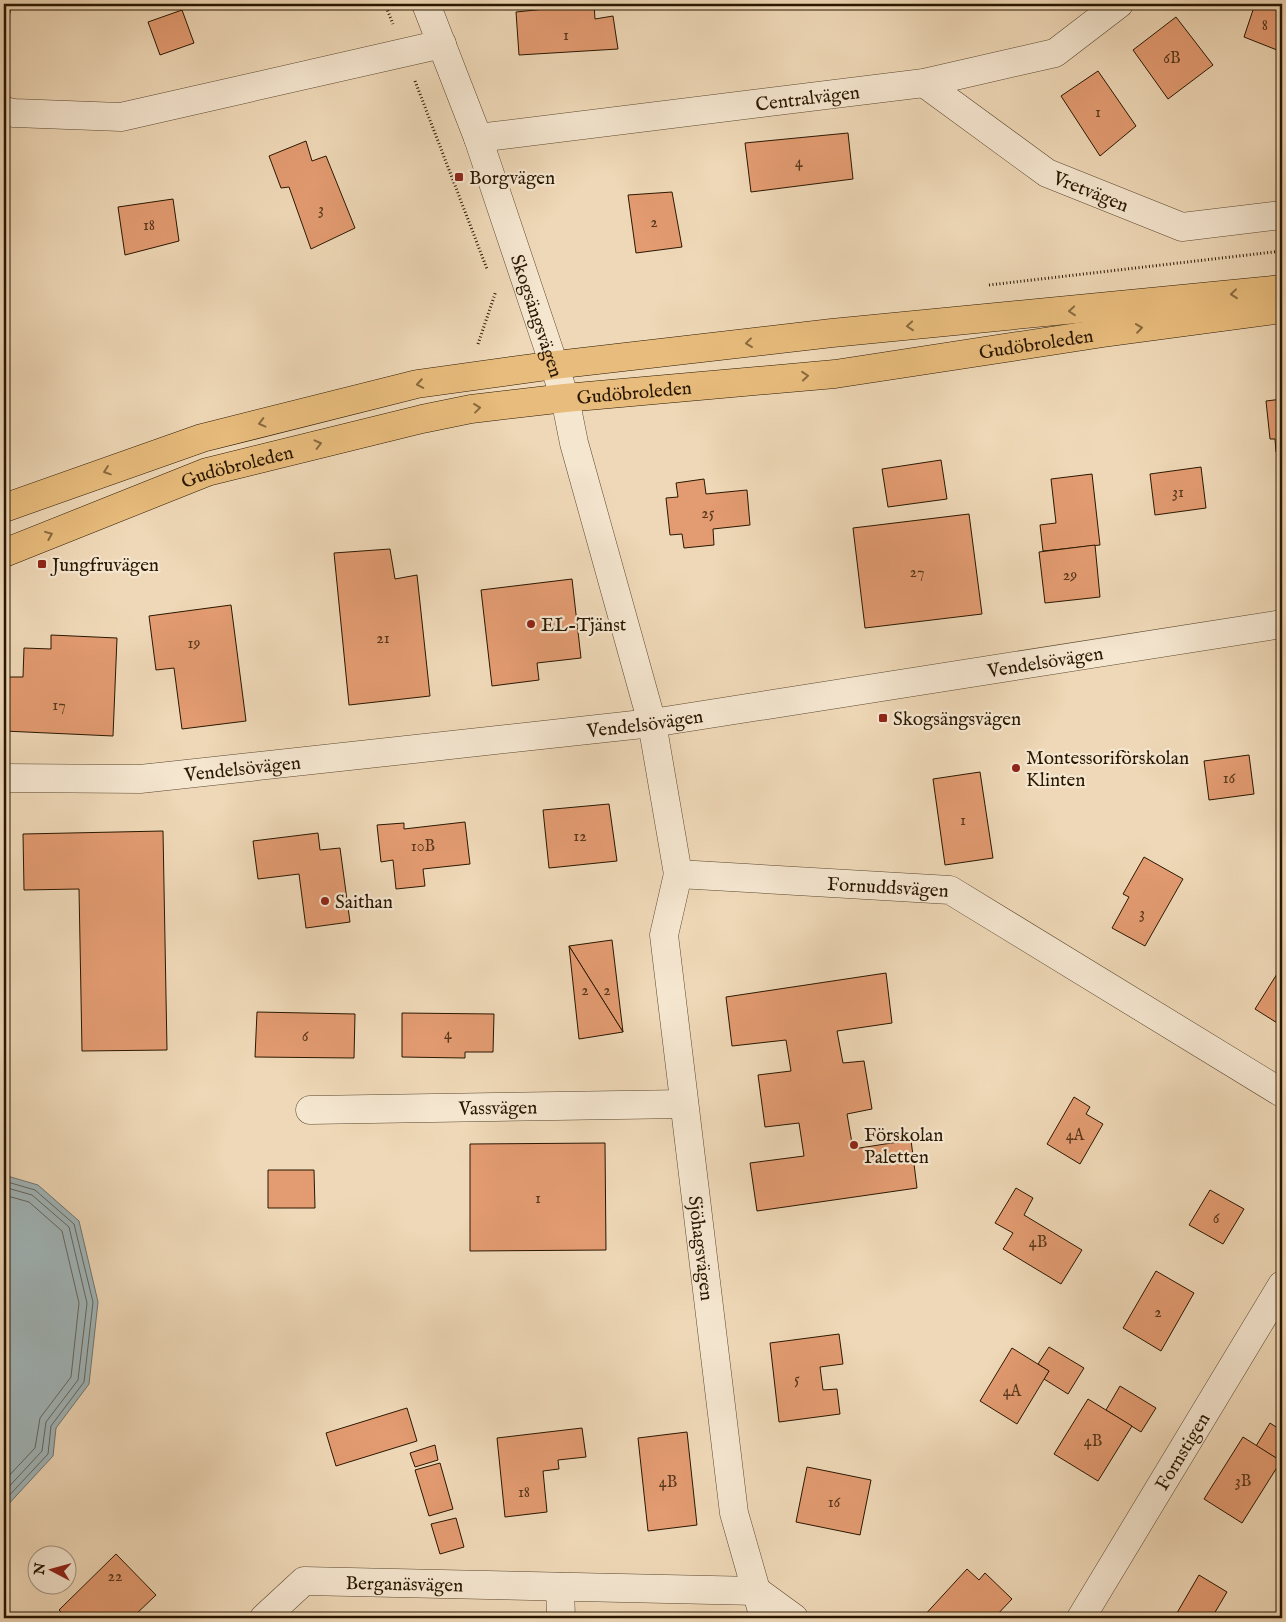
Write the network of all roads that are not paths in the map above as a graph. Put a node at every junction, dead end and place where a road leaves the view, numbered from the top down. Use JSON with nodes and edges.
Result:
{"nodes":[{"id":1,"x":426,"y":4,"type":"edge"},
{"id":2,"x":1119,"y":4,"type":"edge"},
{"id":3,"x":442,"y":44,"type":"junction"},
{"id":4,"x":924,"y":83,"type":"junction"},
{"id":5,"x":4,"y":111,"type":"edge"},
{"id":6,"x":478,"y":138,"type":"junction"},
{"id":7,"x":1282,"y":215,"type":"edge"},
{"id":8,"x":1282,"y":289,"type":"edge"},
{"id":9,"x":1282,"y":309,"type":"edge"},
{"id":10,"x":554,"y":365,"type":"junction"},
{"id":11,"x":565,"y":398,"type":"junction"},
{"id":12,"x":4,"y":508,"type":"edge"},
{"id":13,"x":4,"y":553,"type":"edge"},
{"id":14,"x":1282,"y":624,"type":"edge"},
{"id":15,"x":652,"y":723,"type":"junction"},
{"id":16,"x":4,"y":778,"type":"edge"},
{"id":17,"x":678,"y":874,"type":"junction"},
{"id":18,"x":1282,"y":1093,"type":"edge"},
{"id":19,"x":684,"y":1104,"type":"junction"},
{"id":20,"x":310,"y":1110,"type":"dead end"},
{"id":21,"x":1282,"y":1284,"type":"edge"},
{"id":22,"x":560,"y":1587,"type":"junction"},
{"id":23,"x":757,"y":1591,"type":"junction"},
{"id":24,"x":264,"y":1618,"type":"edge"},
{"id":25,"x":561,"y":1618,"type":"edge"},
{"id":26,"x":764,"y":1618,"type":"edge"},
{"id":27,"x":794,"y":1618,"type":"edge"},
{"id":28,"x":1081,"y":1618,"type":"edge"}],
"edges":[{"from":1,"to":3,"type":"street","name":"Skogsängsvägen"},
{"from":2,"to":4,"type":"street","name":"Centralvägen"},
{"from":3,"to":5,"type":"street"},
{"from":3,"to":6,"type":"street","name":"Skogsängsvägen"},
{"from":4,"to":6,"type":"street","name":"Centralvägen"},
{"from":4,"to":7,"type":"street","name":"Vretvägen"},
{"from":6,"to":10,"type":"street","name":"Skogsängsvägen"},
{"from":8,"to":10,"type":"main road","name":"Gudöbroleden","one_way":true},
{"from":11,"to":9,"type":"main road","name":"Gudöbroleden","one_way":true},
{"from":10,"to":11,"type":"street","name":"Skogsängsvägen"},
{"from":10,"to":12,"type":"main road","name":"Gudöbroleden","one_way":true},
{"from":13,"to":11,"type":"main road","name":"Gudöbroleden","one_way":true},
{"from":11,"to":15,"type":"street","name":"Skogsängsvägen"},
{"from":14,"to":15,"type":"street","name":"Vendelsövägen"},
{"from":15,"to":16,"type":"street","name":"Vendelsövägen"},
{"from":15,"to":17,"type":"street"},
{"from":17,"to":18,"type":"street","name":"Fornuddsvägen"},
{"from":17,"to":19,"type":"street","name":"Sjöhagsvägen"},
{"from":19,"to":20,"type":"street","name":"Vassvägen"},
{"from":19,"to":23,"type":"street","name":"Sjöhagsvägen"},
{"from":21,"to":28,"type":"street","name":"Fornstigen"},
{"from":22,"to":23,"type":"street","name":"Berganäsvägen"},
{"from":22,"to":24,"type":"street","name":"Berganäsvägen"},
{"from":22,"to":25,"type":"street"},
{"from":23,"to":26,"type":"street","name":"Sjöhagsvägen"},
{"from":23,"to":27,"type":"street"}]}
